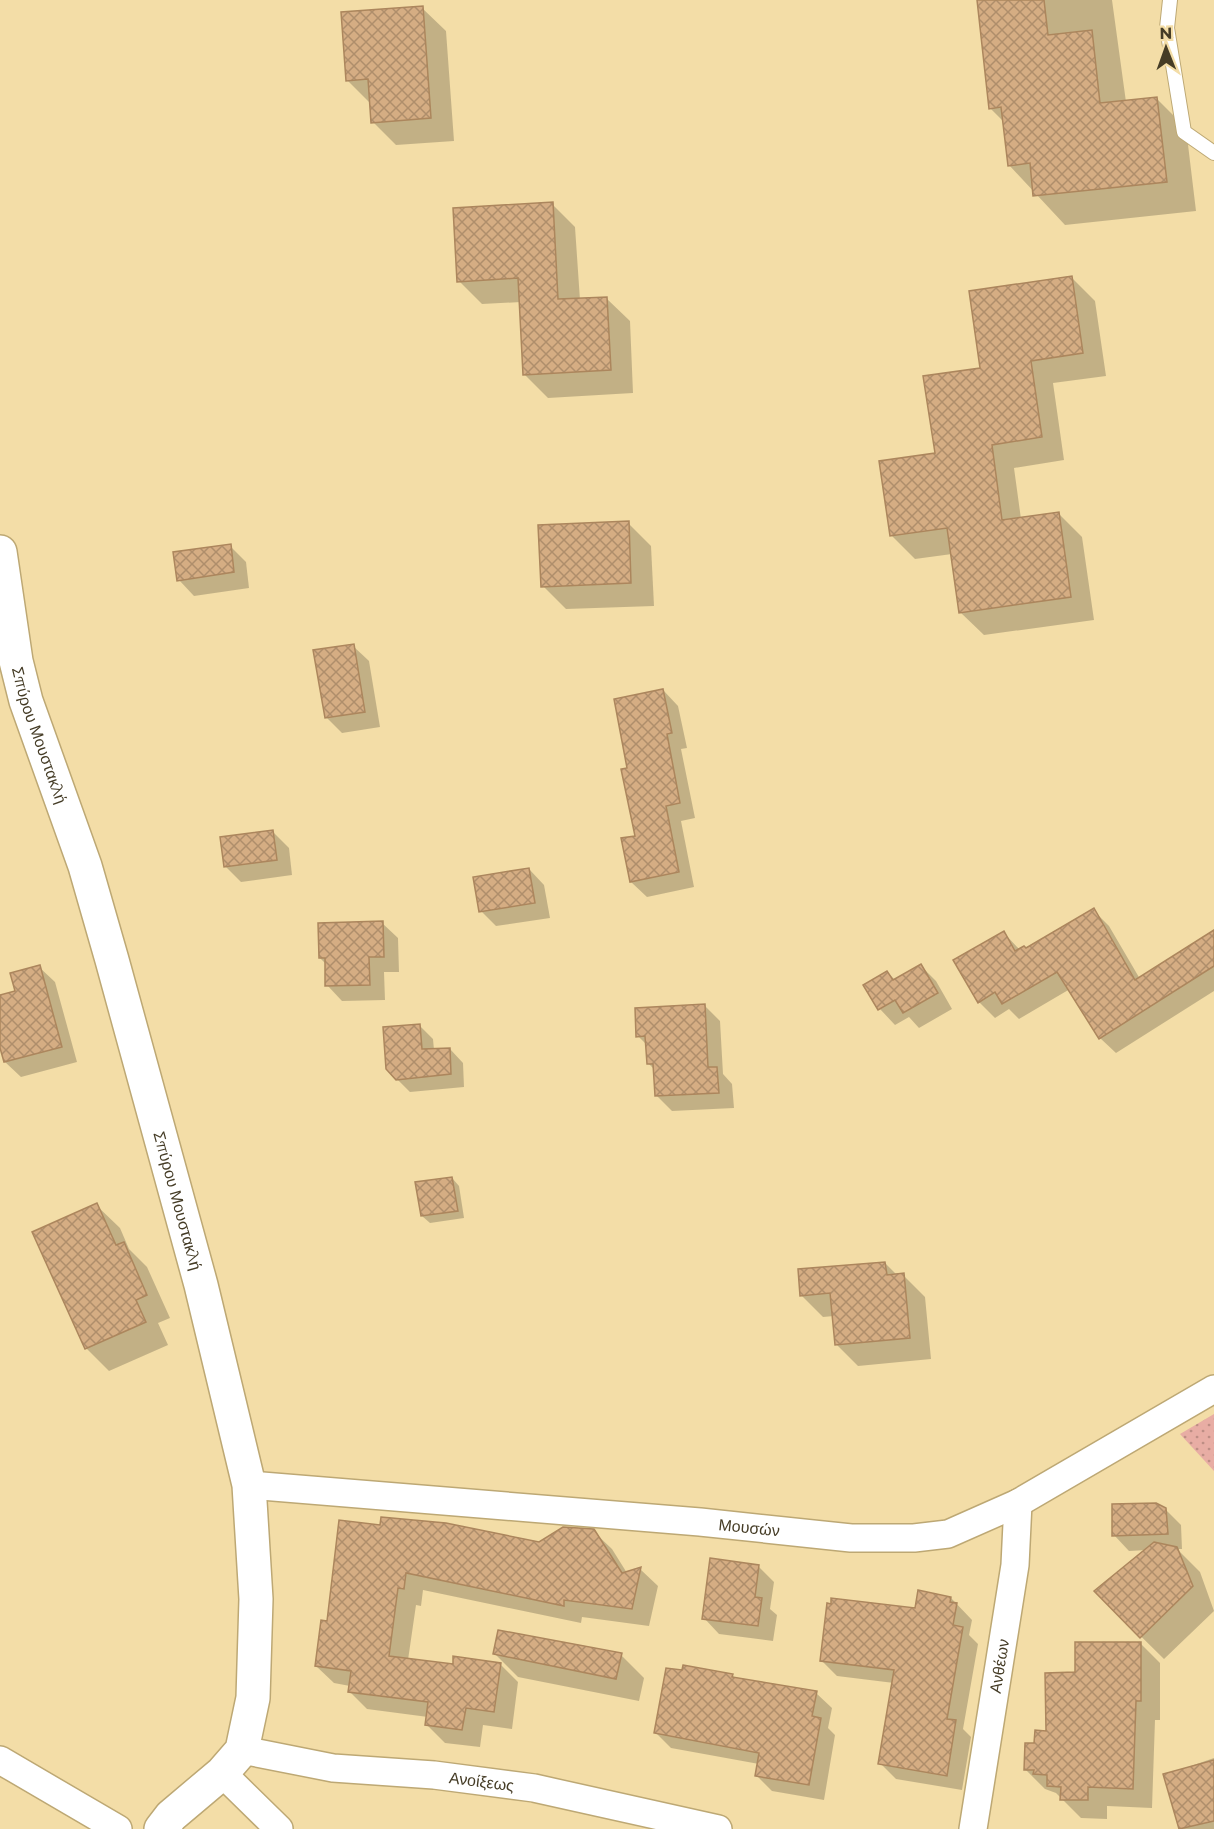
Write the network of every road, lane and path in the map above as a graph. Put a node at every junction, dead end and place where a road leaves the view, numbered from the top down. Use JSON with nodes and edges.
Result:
{"nodes":[{"id":1,"x":1170,"y":0,"type":"edge"},
{"id":2,"x":1214,"y":153,"type":"edge"},
{"id":3,"x":0,"y":552,"type":"edge"},
{"id":4,"x":1214,"y":1389,"type":"edge"},
{"id":5,"x":249,"y":1485,"type":"junction"},
{"id":6,"x":1018,"y":1503,"type":"junction"},
{"id":7,"x":0,"y":1760,"type":"edge"},
{"id":8,"x":232,"y":1761,"type":"junction"},
{"id":9,"x":118,"y":1829,"type":"edge"},
{"id":10,"x":161,"y":1829,"type":"edge"},
{"id":11,"x":279,"y":1829,"type":"edge"},
{"id":12,"x":718,"y":1829,"type":"edge"},
{"id":13,"x":973,"y":1829,"type":"edge"}],
"edges":[{"from":1,"to":2,"type":"lane"},
{"from":3,"to":5,"type":"street","name":"Σπύρου Μουστακλή"},
{"from":4,"to":6,"type":"street","name":"Μουσών"},
{"from":5,"to":6,"type":"street","name":"Μουσών"},
{"from":5,"to":8,"type":"street","name":"Σπύρου Μουστακλή"},
{"from":6,"to":13,"type":"street","name":"Ανθέων"},
{"from":7,"to":9,"type":"street"},
{"from":8,"to":10,"type":"street"},
{"from":8,"to":11,"type":"street"},
{"from":8,"to":12,"type":"street","name":"Ανοίξεως"}]}
